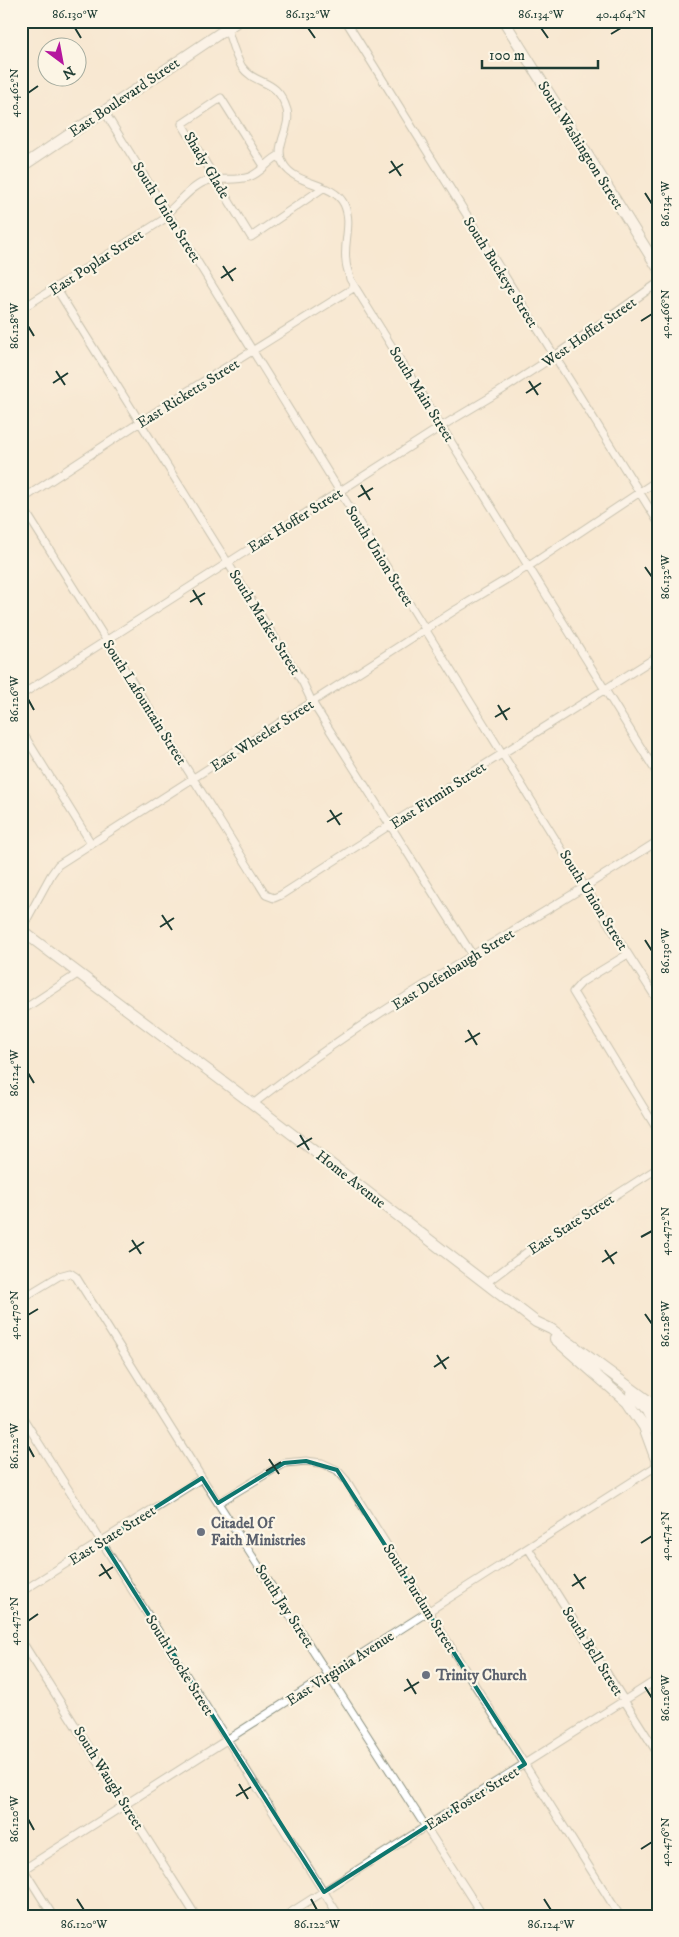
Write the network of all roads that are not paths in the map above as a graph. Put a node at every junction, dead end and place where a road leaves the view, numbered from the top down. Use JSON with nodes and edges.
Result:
{"nodes":[{"id":1,"x":238,"y":21,"type":"edge"},
{"id":2,"x":346,"y":21,"type":"edge"},
{"id":3,"x":504,"y":21,"type":"edge"},
{"id":4,"x":227,"y":28,"type":"junction"},
{"id":5,"x":104,"y":111,"type":"junction"},
{"id":6,"x":280,"y":155,"type":"junction"},
{"id":7,"x":264,"y":166,"type":"junction"},
{"id":8,"x":21,"y":167,"type":"edge"},
{"id":9,"x":217,"y":180,"type":"junction"},
{"id":10,"x":323,"y":188,"type":"junction"},
{"id":11,"x":167,"y":213,"type":"junction"},
{"id":12,"x":658,"y":268,"type":"edge"},
{"id":13,"x":658,"y":283,"type":"edge"},
{"id":14,"x":355,"y":287,"type":"junction"},
{"id":15,"x":56,"y":288,"type":"junction"},
{"id":16,"x":21,"y":309,"type":"edge"},
{"id":17,"x":254,"y":352,"type":"junction"},
{"id":18,"x":553,"y":357,"type":"junction"},
{"id":19,"x":140,"y":423,"type":"junction"},
{"id":20,"x":442,"y":426,"type":"junction"},
{"id":21,"x":658,"y":480,"type":"edge"},
{"id":22,"x":340,"y":492,"type":"junction"},
{"id":23,"x":639,"y":493,"type":"junction"},
{"id":24,"x":21,"y":500,"type":"edge"},
{"id":25,"x":21,"y":504,"type":"edge"},
{"id":26,"x":658,"y":522,"type":"edge"},
{"id":27,"x":228,"y":563,"type":"junction"},
{"id":28,"x":529,"y":566,"type":"junction"},
{"id":29,"x":426,"y":630,"type":"junction"},
{"id":30,"x":106,"y":640,"type":"junction"},
{"id":31,"x":658,"y":656,"type":"edge"},
{"id":32,"x":605,"y":689,"type":"junction"},
{"id":33,"x":21,"y":695,"type":"edge"},
{"id":34,"x":312,"y":702,"type":"junction"},
{"id":35,"x":21,"y":730,"type":"edge"},
{"id":36,"x":503,"y":754,"type":"junction"},
{"id":37,"x":658,"y":775,"type":"edge"},
{"id":38,"x":193,"y":778,"type":"junction"},
{"id":39,"x":389,"y":826,"type":"junction"},
{"id":40,"x":658,"y":841,"type":"edge"},
{"id":41,"x":92,"y":843,"type":"junction"},
{"id":42,"x":585,"y":887,"type":"junction"},
{"id":43,"x":270,"y":897,"type":"joint"},
{"id":44,"x":21,"y":930,"type":"edge"},
{"id":45,"x":628,"y":954,"type":"junction"},
{"id":46,"x":473,"y":956,"type":"junction"},
{"id":47,"x":79,"y":973,"type":"junction"},
{"id":48,"x":658,"y":1001,"type":"edge"},
{"id":49,"x":21,"y":1011,"type":"edge"},
{"id":50,"x":253,"y":1104,"type":"junction"},
{"id":51,"x":658,"y":1131,"type":"edge"},
{"id":52,"x":658,"y":1168,"type":"edge"},
{"id":53,"x":486,"y":1283,"type":"junction"},
{"id":54,"x":21,"y":1299,"type":"edge"},
{"id":55,"x":536,"y":1322,"type":"junction"},
{"id":56,"x":614,"y":1377,"type":"junction"},
{"id":57,"x":658,"y":1408,"type":"edge"},
{"id":58,"x":21,"y":1415,"type":"edge"},
{"id":59,"x":654,"y":1436,"type":"edge"},
{"id":60,"x":658,"y":1465,"type":"edge"},
{"id":61,"x":202,"y":1478,"type":"junction"},
{"id":62,"x":218,"y":1502,"type":"junction"},
{"id":63,"x":102,"y":1541,"type":"junction"},
{"id":64,"x":528,"y":1548,"type":"junction"},
{"id":65,"x":21,"y":1592,"type":"edge"},
{"id":66,"x":428,"y":1610,"type":"junction"},
{"id":67,"x":21,"y":1640,"type":"edge"},
{"id":68,"x":328,"y":1674,"type":"junction"},
{"id":69,"x":658,"y":1679,"type":"edge"},
{"id":70,"x":624,"y":1701,"type":"junction"},
{"id":71,"x":227,"y":1740,"type":"junction"},
{"id":72,"x":658,"y":1754,"type":"edge"},
{"id":73,"x":525,"y":1764,"type":"junction"},
{"id":74,"x":125,"y":1805,"type":"junction"},
{"id":75,"x":426,"y":1826,"type":"junction"},
{"id":76,"x":22,"y":1869,"type":"edge"},
{"id":77,"x":324,"y":1892,"type":"junction"},
{"id":78,"x":53,"y":1916,"type":"edge"},
{"id":79,"x":196,"y":1916,"type":"edge"},
{"id":80,"x":286,"y":1916,"type":"edge"},
{"id":81,"x":339,"y":1916,"type":"edge"},
{"id":82,"x":483,"y":1916,"type":"edge"},
{"id":83,"x":620,"y":1916,"type":"edge"}],
"edges":[{"from":1,"to":4,"type":"main road","name":"East Boulevard Street"},
{"from":2,"to":18,"type":"street","name":"South Buckeye Street"},
{"from":3,"to":12,"type":"main road","name":"South Washington Street"},
{"from":4,"to":5,"type":"main road","name":"East Boulevard Street"},
{"from":4,"to":6,"type":"street"},
{"from":5,"to":8,"type":"main road","name":"East Boulevard Street"},
{"from":5,"to":11,"type":"street","name":"South Union Street"},
{"from":6,"to":7,"type":"street","name":"East Poplar Street"},
{"from":6,"to":10,"type":"street","name":"South Main Street"},
{"from":7,"to":9,"type":"street","name":"East Poplar Street"},
{"from":7,"to":9,"type":"street","name":"Shady Glade"},
{"from":9,"to":10,"type":"street","name":"Shady Glade"},
{"from":9,"to":11,"type":"street","name":"East Poplar Street"},
{"from":10,"to":14,"type":"street","name":"South Main Street"},
{"from":11,"to":15,"type":"street","name":"East Poplar Street"},
{"from":11,"to":17,"type":"street","name":"South Union Street"},
{"from":13,"to":18,"type":"street","name":"West Hoffer Street"},
{"from":14,"to":17,"type":"street","name":"East Ricketts Street"},
{"from":14,"to":20,"type":"street","name":"South Main Street"},
{"from":15,"to":16,"type":"street","name":"East Poplar Street"},
{"from":15,"to":19,"type":"street","name":"South Market Street"},
{"from":17,"to":19,"type":"street","name":"East Ricketts Street"},
{"from":17,"to":22,"type":"street","name":"South Union Street"},
{"from":18,"to":20,"type":"street","name":"West Hoffer Street"},
{"from":18,"to":23,"type":"street","name":"South Buckeye Street"},
{"from":19,"to":24,"type":"street","name":"East Ricketts Street"},
{"from":19,"to":27,"type":"street","name":"South Market Street"},
{"from":20,"to":22,"type":"street","name":"East Hoffer Street"},
{"from":20,"to":28,"type":"street","name":"South Main Street"},
{"from":21,"to":23,"type":"street","name":"East Wheeler Street"},
{"from":22,"to":27,"type":"street","name":"East Hoffer Street"},
{"from":22,"to":29,"type":"street","name":"South Union Street"},
{"from":23,"to":26,"type":"street","name":"South Buckeye Street"},
{"from":23,"to":28,"type":"street","name":"East Wheeler Street"},
{"from":25,"to":30,"type":"street","name":"South Lafountain Street"},
{"from":27,"to":30,"type":"street","name":"East Hoffer Street"},
{"from":27,"to":34,"type":"street","name":"South Market Street"},
{"from":28,"to":29,"type":"street","name":"East Wheeler Street"},
{"from":28,"to":32,"type":"street","name":"South Main Street"},
{"from":29,"to":34,"type":"street","name":"East Wheeler Street"},
{"from":29,"to":36,"type":"street","name":"South Union Street"},
{"from":30,"to":33,"type":"street","name":"East Hoffer Street"},
{"from":30,"to":38,"type":"street","name":"South Lafountain Street"},
{"from":31,"to":32,"type":"street","name":"East Firmin Street"},
{"from":32,"to":36,"type":"street","name":"East Firmin Street"},
{"from":32,"to":37,"type":"street","name":"South Main Street"},
{"from":34,"to":38,"type":"street","name":"East Wheeler Street"},
{"from":34,"to":39,"type":"street","name":"South Market Street"},
{"from":35,"to":41,"type":"street"},
{"from":36,"to":39,"type":"street","name":"East Firmin Street"},
{"from":36,"to":42,"type":"street","name":"South Union Street"},
{"from":38,"to":41,"type":"street","name":"East Wheeler Street"},
{"from":38,"to":43,"type":"street","name":"South Lafountain Street"},
{"from":39,"to":43,"type":"street","name":"East Firmin Street"},
{"from":39,"to":46,"type":"street","name":"South Market Street"},
{"from":40,"to":42,"type":"street","name":"East Defenbaugh Street"},
{"from":41,"to":44,"type":"street","name":"East Wheeler Street"},
{"from":42,"to":45,"type":"street","name":"South Union Street"},
{"from":42,"to":46,"type":"street","name":"East Defenbaugh Street"},
{"from":44,"to":47,"type":"main road","name":"Home Avenue"},
{"from":45,"to":48,"type":"street","name":"South Union Street"},
{"from":45,"to":51,"type":"street"},
{"from":46,"to":50,"type":"street","name":"East Defenbaugh Street"},
{"from":47,"to":49,"type":"street"},
{"from":47,"to":50,"type":"main road","name":"Home Avenue"},
{"from":50,"to":53,"type":"main road","name":"Home Avenue"},
{"from":52,"to":53,"type":"street","name":"East State Street"},
{"from":53,"to":55,"type":"main road","name":"Home Avenue"},
{"from":54,"to":61,"type":"street","name":"South Jay Street"},
{"from":55,"to":56,"type":"main road","name":"Home Avenue"},
{"from":55,"to":59,"type":"main road"},
{"from":56,"to":57,"type":"main road","name":"Home Avenue"},
{"from":56,"to":59,"type":"main road"},
{"from":58,"to":63,"type":"street","name":"South Locke Street"},
{"from":59,"to":60,"type":"main road"},
{"from":60,"to":64,"type":"street","name":"East Virginia Avenue"},
{"from":61,"to":62,"type":"street","name":"South Jay Street"},
{"from":61,"to":63,"type":"street","name":"East State Street"},
{"from":62,"to":66,"type":"street","name":"South Purdum Street"},
{"from":62,"to":68,"type":"street","name":"South Jay Street"},
{"from":63,"to":65,"type":"street","name":"East State Street"},
{"from":63,"to":71,"type":"street","name":"South Locke Street"},
{"from":64,"to":66,"type":"street","name":"East Virginia Avenue"},
{"from":64,"to":70,"type":"street","name":"South Bell Street"},
{"from":66,"to":68,"type":"street","name":"East Virginia Avenue"},
{"from":66,"to":73,"type":"street","name":"South Purdum Street"},
{"from":67,"to":74,"type":"street","name":"South Waugh Street"},
{"from":68,"to":71,"type":"street","name":"East Virginia Avenue"},
{"from":68,"to":75,"type":"street","name":"South Jay Street"},
{"from":69,"to":70,"type":"street","name":"East Foster Street"},
{"from":70,"to":72,"type":"street","name":"South Bell Street"},
{"from":70,"to":73,"type":"street","name":"East Foster Street"},
{"from":71,"to":74,"type":"street","name":"East Virginia Avenue"},
{"from":71,"to":77,"type":"street","name":"South Locke Street"},
{"from":73,"to":75,"type":"street","name":"East Foster Street"},
{"from":73,"to":83,"type":"street","name":"South Purdum Street"},
{"from":74,"to":76,"type":"street","name":"East Virginia Avenue"},
{"from":74,"to":79,"type":"street","name":"South Waugh Street"},
{"from":75,"to":77,"type":"street","name":"East Foster Street"},
{"from":75,"to":82,"type":"street","name":"South Jay Street"},
{"from":76,"to":78,"type":"street"},
{"from":77,"to":80,"type":"street","name":"East Foster Street"},
{"from":77,"to":81,"type":"street","name":"South Locke Street"}]}
